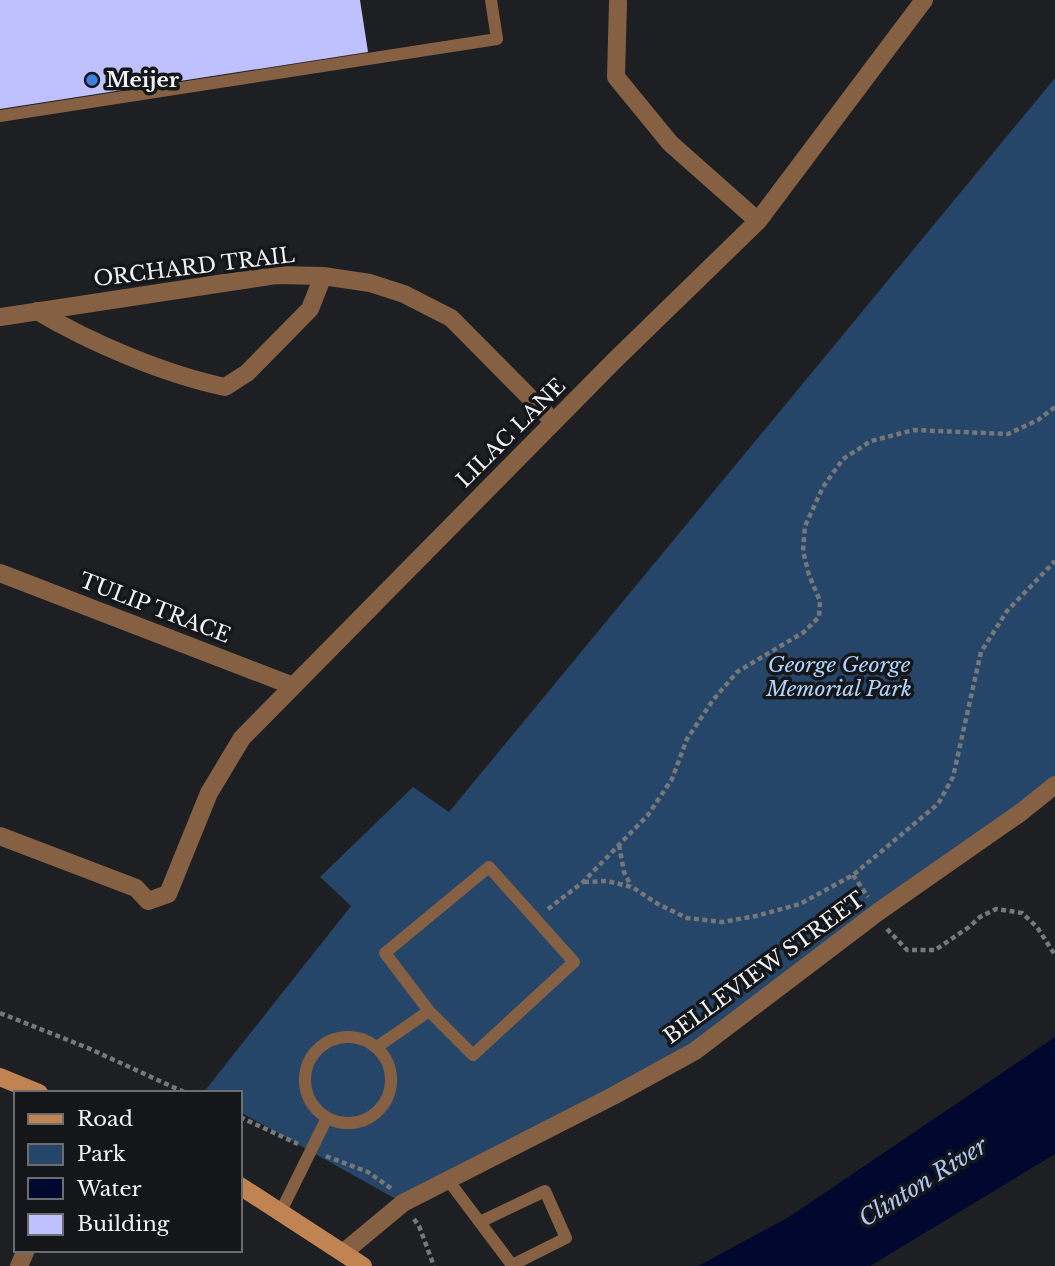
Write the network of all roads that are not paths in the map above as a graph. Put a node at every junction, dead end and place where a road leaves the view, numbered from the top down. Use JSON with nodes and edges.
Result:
{"nodes":[{"id":1,"x":491,"y":0,"type":"edge"},
{"id":2,"x":923,"y":0,"type":"edge"},
{"id":3,"x":618,"y":2,"type":"dead end"},
{"id":4,"x":0,"y":116,"type":"edge"},
{"id":5,"x":758,"y":221,"type":"junction"},
{"id":6,"x":323,"y":276,"type":"junction"},
{"id":7,"x":37,"y":311,"type":"junction"},
{"id":8,"x":0,"y":317,"type":"edge"},
{"id":9,"x":554,"y":422,"type":"junction"},
{"id":10,"x":0,"y":573,"type":"edge"},
{"id":11,"x":293,"y":686,"type":"junction"},
{"id":12,"x":1055,"y":785,"type":"edge"},
{"id":13,"x":0,"y":836,"type":"edge"},
{"id":14,"x":429,"y":1011,"type":"junction"},
{"id":15,"x":377,"y":1047,"type":"junction"},
{"id":16,"x":0,"y":1077,"type":"edge"},
{"id":17,"x":34,"y":1091,"type":"edge"},
{"id":18,"x":327,"y":1118,"type":"junction"},
{"id":19,"x":448,"y":1180,"type":"junction"},
{"id":20,"x":242,"y":1187,"type":"edge"},
{"id":21,"x":281,"y":1211,"type":"junction"},
{"id":22,"x":480,"y":1222,"type":"junction"},
{"id":23,"x":344,"y":1251,"type":"junction"},
{"id":24,"x":363,"y":1266,"type":"edge"}],
"edges":[{"from":1,"to":4,"type":"lane"},
{"from":2,"to":5,"type":"street","name":"LILAC LANE"},
{"from":3,"to":5,"type":"street"},
{"from":5,"to":9,"type":"street","name":"LILAC LANE"},
{"from":6,"to":7,"type":"street","name":"ORCHARD TRAIL"},
{"from":6,"to":7,"type":"street"},
{"from":6,"to":9,"type":"street","name":"ORCHARD TRAIL"},
{"from":7,"to":8,"type":"street","name":"ORCHARD TRAIL"},
{"from":9,"to":11,"type":"street","name":"LILAC LANE"},
{"from":10,"to":11,"type":"street","name":"TULIP TRACE"},
{"from":11,"to":13,"type":"street","name":"LILAC LANE"},
{"from":12,"to":19,"type":"street","name":"BELLEVIEW STREET"},
{"from":14,"to":14,"type":"lane"},
{"from":14,"to":15,"type":"lane"},
{"from":15,"to":18,"type":"lane"},
{"from":15,"to":18,"type":"lane"},
{"from":16,"to":17,"type":"street"},
{"from":18,"to":21,"type":"lane"},
{"from":19,"to":22,"type":"lane"},
{"from":19,"to":23,"type":"street","name":"BELLEVIEW STREET"},
{"from":20,"to":21,"type":"street"},
{"from":21,"to":23,"type":"street"},
{"from":22,"to":22,"type":"lane"},
{"from":23,"to":24,"type":"street"}]}
